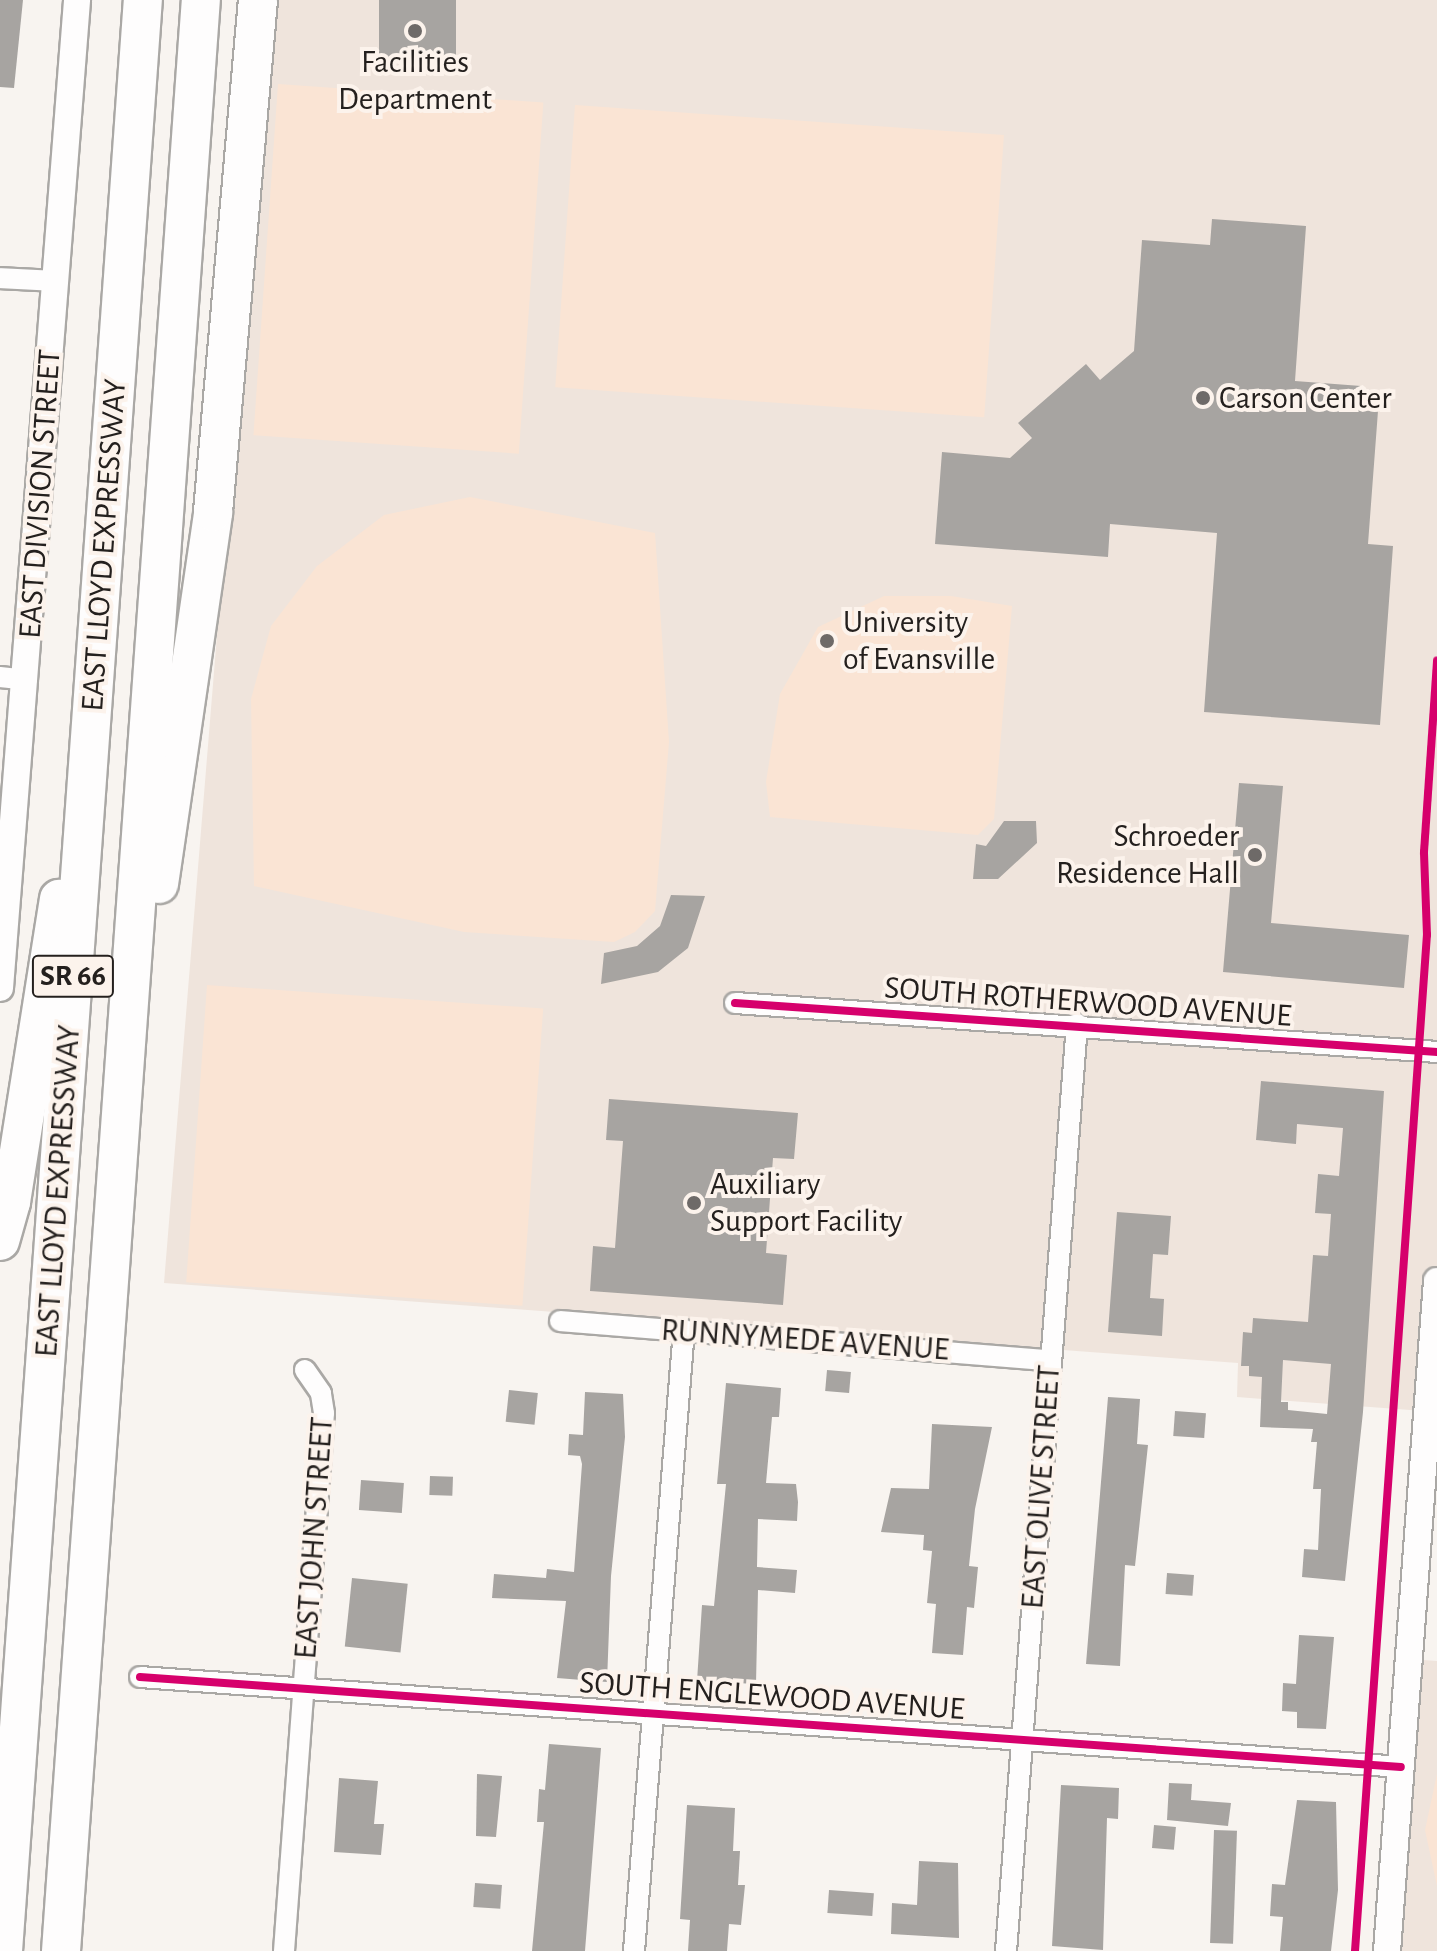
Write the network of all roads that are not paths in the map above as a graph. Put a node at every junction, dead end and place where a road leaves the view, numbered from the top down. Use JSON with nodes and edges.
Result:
{"nodes":[{"id":1,"x":77,"y":0,"type":"edge"},
{"id":2,"x":143,"y":0,"type":"edge"},
{"id":3,"x":201,"y":0,"type":"edge"},
{"id":4,"x":258,"y":0,"type":"edge"},
{"id":5,"x":0,"y":278,"type":"edge"},
{"id":6,"x":56,"y":281,"type":"junction"},
{"id":7,"x":0,"y":677,"type":"edge"},
{"id":8,"x":27,"y":680,"type":"junction"},
{"id":9,"x":89,"y":759,"type":"junction"},
{"id":10,"x":1,"y":941,"type":"edge"},
{"id":11,"x":0,"y":988,"type":"edge"},
{"id":12,"x":735,"y":1003,"type":"dead end"},
{"id":13,"x":1077,"y":1024,"type":"junction"},
{"id":14,"x":1437,"y":1052,"type":"edge"},
{"id":15,"x":122,"y":1091,"type":"junction"},
{"id":16,"x":0,"y":1241,"type":"edge"},
{"id":17,"x":1437,"y":1281,"type":"edge"},
{"id":18,"x":560,"y":1321,"type":"dead end"},
{"id":19,"x":684,"y":1330,"type":"junction"},
{"id":20,"x":1050,"y":1360,"type":"junction"},
{"id":21,"x":305,"y":1370,"type":"dead end"},
{"id":22,"x":1431,"y":1446,"type":"edge"},
{"id":23,"x":140,"y":1677,"type":"dead end"},
{"id":24,"x":304,"y":1689,"type":"junction"},
{"id":25,"x":653,"y":1713,"type":"junction"},
{"id":26,"x":1022,"y":1737,"type":"junction"},
{"id":27,"x":1401,"y":1767,"type":"junction"},
{"id":28,"x":3,"y":1951,"type":"edge"},
{"id":29,"x":61,"y":1951,"type":"edge"},
{"id":30,"x":284,"y":1951,"type":"edge"},
{"id":31,"x":634,"y":1951,"type":"edge"},
{"id":32,"x":1006,"y":1951,"type":"edge"},
{"id":33,"x":1387,"y":1951,"type":"edge"}],
"edges":[{"from":1,"to":6,"type":"street","name":"EAST DIVISION STREET"},
{"from":2,"to":9,"type":"highway","name":"EAST LLOYD EXPRESSWAY","number":"SR 66"},
{"from":3,"to":15,"type":"highway","name":"EAST LLOYD EXPRESSWAY","number":"SR 66"},
{"from":4,"to":15,"type":"highway"},
{"from":5,"to":6,"type":"street"},
{"from":6,"to":8,"type":"street","name":"EAST DIVISION STREET"},
{"from":7,"to":8,"type":"street"},
{"from":8,"to":10,"type":"street","name":"EAST DIVISION STREET"},
{"from":9,"to":16,"type":"highway"},
{"from":9,"to":28,"type":"highway","name":"EAST LLOYD EXPRESSWAY","number":"SR 66"},
{"from":10,"to":11,"type":"street","name":"EAST DIVISION STREET"},
{"from":12,"to":13,"type":"street","name":"SOUTH ROTHERWOOD AVENUE"},
{"from":13,"to":14,"type":"street","name":"SOUTH ROTHERWOOD AVENUE"},
{"from":13,"to":20,"type":"street","name":"EAST OLIVE STREET"},
{"from":15,"to":29,"type":"highway","name":"EAST LLOYD EXPRESSWAY","number":"SR 66"},
{"from":17,"to":22,"type":"street"},
{"from":18,"to":19,"type":"street","name":"RUNNYMEDE AVENUE"},
{"from":19,"to":20,"type":"street","name":"RUNNYMEDE AVENUE"},
{"from":19,"to":25,"type":"street"},
{"from":20,"to":26,"type":"street","name":"EAST OLIVE STREET"},
{"from":21,"to":24,"type":"street","name":"EAST JOHN STREET"},
{"from":22,"to":27,"type":"street"},
{"from":23,"to":24,"type":"street","name":"SOUTH ENGLEWOOD AVENUE"},
{"from":24,"to":25,"type":"street","name":"SOUTH ENGLEWOOD AVENUE"},
{"from":24,"to":30,"type":"street","name":"EAST JOHN STREET"},
{"from":25,"to":26,"type":"street","name":"SOUTH ENGLEWOOD AVENUE"},
{"from":25,"to":31,"type":"street"},
{"from":26,"to":27,"type":"street","name":"SOUTH ENGLEWOOD AVENUE"},
{"from":26,"to":32,"type":"street","name":"EAST OLIVE STREET"},
{"from":27,"to":33,"type":"street"}]}
